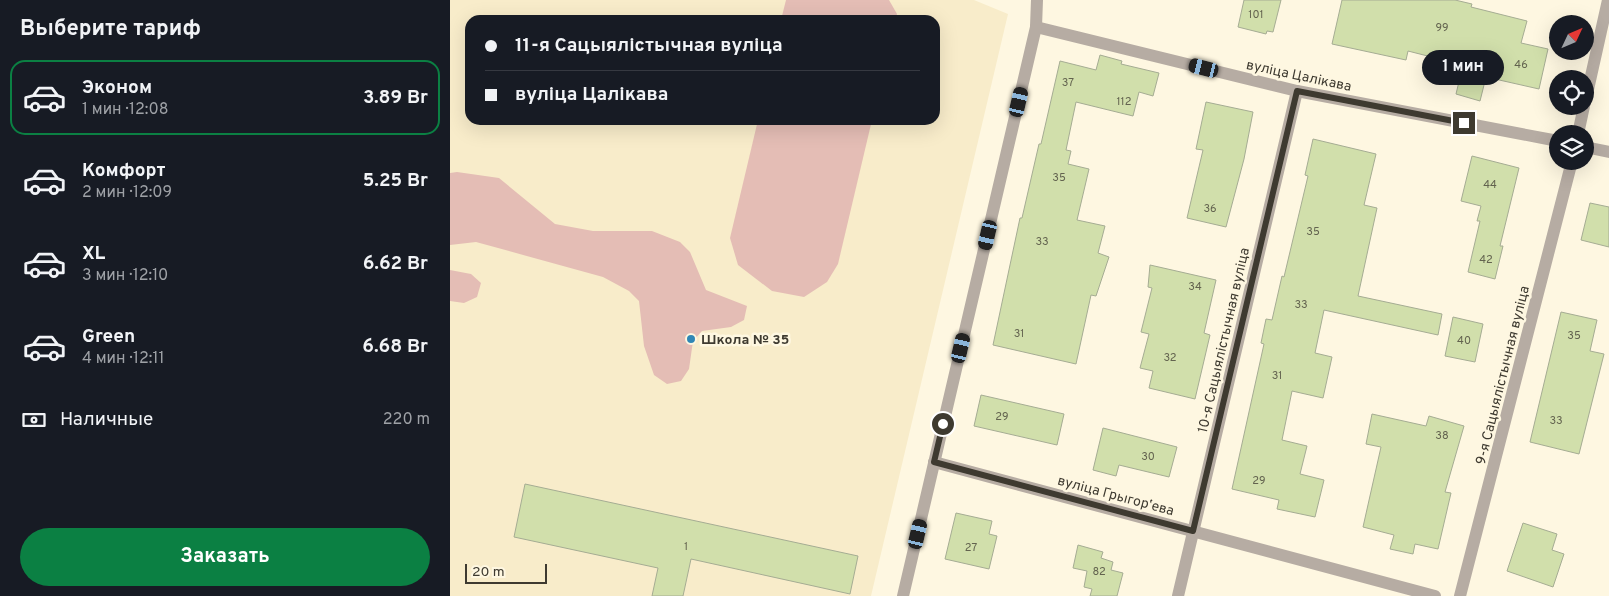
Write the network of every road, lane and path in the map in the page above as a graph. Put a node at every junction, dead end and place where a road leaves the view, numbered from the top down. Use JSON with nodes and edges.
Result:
{"nodes":[{"id":1,"x":1608,"y":0,"type":"edge"},
{"id":2,"x":1034,"y":2,"type":"edge"},
{"id":3,"x":1036,"y":27,"type":"junction"},
{"id":4,"x":1593,"y":70,"type":"edge"},
{"id":5,"x":1297,"y":91,"type":"junction"},
{"id":6,"x":1549,"y":139,"type":"edge"},
{"id":7,"x":1594,"y":149,"type":"edge"},
{"id":8,"x":1609,"y":152,"type":"edge"},
{"id":9,"x":1570,"y":170,"type":"edge"},
{"id":10,"x":934,"y":462,"type":"junction"},
{"id":11,"x":1193,"y":531,"type":"junction"},
{"id":12,"x":903,"y":596,"type":"edge"},
{"id":13,"x":1178,"y":596,"type":"edge"},
{"id":14,"x":1434,"y":596,"type":"edge"},
{"id":15,"x":1460,"y":596,"type":"edge"}],
"edges":[{"from":1,"to":4,"type":"street"},
{"from":2,"to":3,"type":"street"},
{"from":3,"to":5,"type":"street","name":"вуліца Цалікава"},
{"from":3,"to":10,"type":"street"},
{"from":5,"to":6,"type":"street","name":"вуліца Цалікава"},
{"from":5,"to":11,"type":"street","name":"10-я Сацыялістычная вуліца"},
{"from":7,"to":8,"type":"street"},
{"from":9,"to":15,"type":"street","name":"9-я Сацыялістычная вуліца"},
{"from":10,"to":11,"type":"street","name":"вуліца Грыгорʼева"},
{"from":10,"to":12,"type":"street"},
{"from":11,"to":13,"type":"street","name":"10-я Сацыялістычная вуліца"},
{"from":11,"to":14,"type":"street","name":"вуліца Грыгорʼева"}]}
